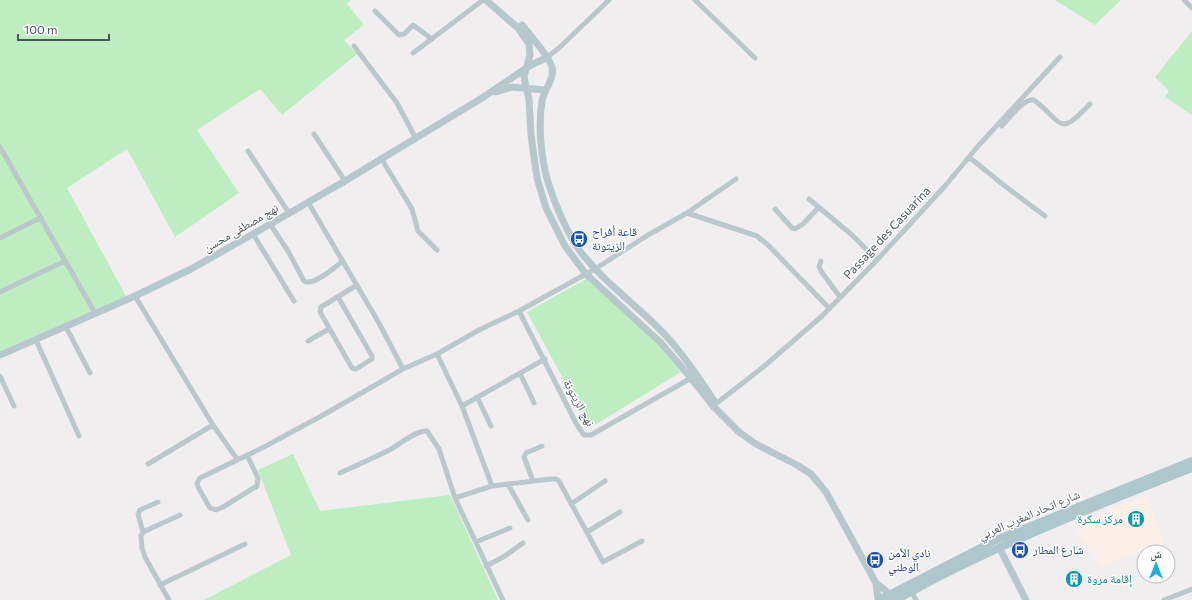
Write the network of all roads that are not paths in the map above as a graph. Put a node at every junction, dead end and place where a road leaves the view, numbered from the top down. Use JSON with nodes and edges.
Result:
{"nodes":[{"id":1,"x":485,"y":0,"type":"edge"},
{"id":2,"x":494,"y":0,"type":"edge"},
{"id":3,"x":609,"y":0,"type":"edge"},
{"id":4,"x":695,"y":0,"type":"edge"},
{"id":5,"x":1184,"y":0,"type":"edge"},
{"id":6,"x":1192,"y":8,"type":"edge"},
{"id":7,"x":375,"y":11,"type":"dead end"},
{"id":8,"x":432,"y":39,"type":"junction"},
{"id":9,"x":354,"y":46,"type":"dead end"},
{"id":10,"x":413,"y":53,"type":"dead end"},
{"id":11,"x":1060,"y":57,"type":"dead end"},
{"id":12,"x":546,"y":58,"type":"junction"},
{"id":13,"x":755,"y":58,"type":"dead end"},
{"id":14,"x":528,"y":67,"type":"junction"},
{"id":15,"x":526,"y":88,"type":"junction"},
{"id":16,"x":545,"y":90,"type":"junction"},
{"id":17,"x":482,"y":98,"type":"junction"},
{"id":18,"x":1090,"y":104,"type":"dead end"},
{"id":19,"x":314,"y":134,"type":"dead end"},
{"id":20,"x":415,"y":137,"type":"junction"},
{"id":21,"x":0,"y":147,"type":"edge"},
{"id":22,"x":248,"y":151,"type":"dead end"},
{"id":23,"x":970,"y":157,"type":"junction"},
{"id":24,"x":6,"y":158,"type":"junction"},
{"id":25,"x":381,"y":158,"type":"junction"},
{"id":26,"x":0,"y":161,"type":"edge"},
{"id":27,"x":736,"y":179,"type":"dead end"},
{"id":28,"x":345,"y":181,"type":"junction"},
{"id":29,"x":809,"y":199,"type":"dead end"},
{"id":30,"x":308,"y":202,"type":"junction"},
{"id":31,"x":818,"y":208,"type":"junction"},
{"id":32,"x":775,"y":209,"type":"dead end"},
{"id":33,"x":289,"y":213,"type":"junction"},
{"id":34,"x":686,"y":213,"type":"junction"},
{"id":35,"x":1045,"y":216,"type":"dead end"},
{"id":36,"x":40,"y":218,"type":"junction"},
{"id":37,"x":270,"y":224,"type":"junction"},
{"id":38,"x":253,"y":234,"type":"junction"},
{"id":39,"x":0,"y":238,"type":"edge"},
{"id":40,"x":437,"y":250,"type":"dead end"},
{"id":41,"x":876,"y":260,"type":"junction"},
{"id":42,"x":65,"y":261,"type":"junction"},
{"id":43,"x":343,"y":261,"type":"junction"},
{"id":44,"x":821,"y":261,"type":"dead end"},
{"id":45,"x":595,"y":269,"type":"junction"},
{"id":46,"x":586,"y":274,"type":"junction"},
{"id":47,"x":357,"y":285,"type":"junction"},
{"id":48,"x":0,"y":292,"type":"edge"},
{"id":49,"x":135,"y":296,"type":"junction"},
{"id":50,"x":338,"y":297,"type":"junction"},
{"id":51,"x":840,"y":297,"type":"junction"},
{"id":52,"x":294,"y":301,"type":"dead end"},
{"id":53,"x":829,"y":308,"type":"junction"},
{"id":54,"x":520,"y":311,"type":"junction"},
{"id":55,"x":95,"y":313,"type":"junction"},
{"id":56,"x":66,"y":327,"type":"junction"},
{"id":57,"x":329,"y":329,"type":"junction"},
{"id":58,"x":36,"y":340,"type":"junction"},
{"id":59,"x":308,"y":341,"type":"dead end"},
{"id":60,"x":437,"y":354,"type":"junction"},
{"id":61,"x":0,"y":355,"type":"edge"},
{"id":62,"x":545,"y":359,"type":"junction"},
{"id":63,"x":403,"y":369,"type":"junction"},
{"id":64,"x":90,"y":373,"type":"dead end"},
{"id":65,"x":520,"y":373,"type":"junction"},
{"id":66,"x":0,"y":376,"type":"edge"},
{"id":67,"x":694,"y":376,"type":"junction"},
{"id":68,"x":477,"y":397,"type":"junction"},
{"id":69,"x":534,"y":403,"type":"dead end"},
{"id":70,"x":715,"y":405,"type":"junction"},
{"id":71,"x":14,"y":406,"type":"dead end"},
{"id":72,"x":462,"y":406,"type":"junction"},
{"id":73,"x":213,"y":425,"type":"junction"},
{"id":74,"x":490,"y":426,"type":"dead end"},
{"id":75,"x":79,"y":436,"type":"dead end"},
{"id":76,"x":542,"y":446,"type":"dead end"},
{"id":77,"x":247,"y":455,"type":"junction"},
{"id":78,"x":237,"y":459,"type":"junction"},
{"id":79,"x":1192,"y":461,"type":"edge"},
{"id":80,"x":148,"y":464,"type":"dead end"},
{"id":81,"x":1192,"y":468,"type":"edge"},
{"id":82,"x":340,"y":473,"type":"dead end"},
{"id":83,"x":533,"y":481,"type":"junction"},
{"id":84,"x":605,"y":481,"type":"dead end"},
{"id":85,"x":508,"y":484,"type":"junction"},
{"id":86,"x":492,"y":486,"type":"junction"},
{"id":87,"x":455,"y":498,"type":"junction"},
{"id":88,"x":158,"y":502,"type":"dead end"},
{"id":89,"x":571,"y":504,"type":"junction"},
{"id":90,"x":620,"y":512,"type":"dead end"},
{"id":91,"x":180,"y":515,"type":"dead end"},
{"id":92,"x":528,"y":520,"type":"dead end"},
{"id":93,"x":510,"y":528,"type":"dead end"},
{"id":94,"x":143,"y":532,"type":"junction"},
{"id":95,"x":587,"y":532,"type":"junction"},
{"id":96,"x":642,"y":541,"type":"dead end"},
{"id":97,"x":476,"y":542,"type":"junction"},
{"id":98,"x":523,"y":543,"type":"dead end"},
{"id":99,"x":245,"y":544,"type":"dead end"},
{"id":100,"x":999,"y":548,"type":"junction"},
{"id":101,"x":486,"y":566,"type":"junction"},
{"id":102,"x":876,"y":582,"type":"junction"},
{"id":103,"x":160,"y":585,"type":"junction"},
{"id":104,"x":1192,"y":589,"type":"edge"},
{"id":105,"x":911,"y":591,"type":"junction"},
{"id":106,"x":892,"y":598,"type":"edge"},
{"id":107,"x":168,"y":600,"type":"edge"},
{"id":108,"x":503,"y":600,"type":"edge"},
{"id":109,"x":878,"y":600,"type":"edge"},
{"id":110,"x":916,"y":600,"type":"edge"},
{"id":111,"x":1026,"y":600,"type":"edge"},
{"id":112,"x":1164,"y":600,"type":"edge"}],
"edges":[{"from":1,"to":8,"type":"street"},
{"from":1,"to":14,"type":"main road"},
{"from":2,"to":12,"type":"main road"},
{"from":3,"to":12,"type":"street"},
{"from":4,"to":13,"type":"street"},
{"from":5,"to":6,"type":"street"},
{"from":7,"to":8,"type":"street"},
{"from":8,"to":10,"type":"street"},
{"from":9,"to":20,"type":"street"},
{"from":11,"to":23,"type":"street","name":"Passage des Casuarina"},
{"from":12,"to":14,"type":"main road","name":"نهج مصطفى محسن"},
{"from":12,"to":16,"type":"main road"},
{"from":14,"to":15,"type":"main road"},
{"from":14,"to":17,"type":"main road","name":"نهج مصطفى محسن"},
{"from":15,"to":16,"type":"main road"},
{"from":15,"to":17,"type":"main road","name":"نهج مصطفى محسن"},
{"from":15,"to":46,"type":"main road"},
{"from":16,"to":45,"type":"main road"},
{"from":17,"to":20,"type":"main road","name":"نهج مصطفى محسن"},
{"from":18,"to":23,"type":"street"},
{"from":19,"to":28,"type":"street"},
{"from":20,"to":25,"type":"main road","name":"نهج مصطفى محسن"},
{"from":21,"to":24,"type":"street"},
{"from":22,"to":33,"type":"street"},
{"from":23,"to":35,"type":"street"},
{"from":23,"to":41,"type":"street","name":"Passage des Casuarina"},
{"from":24,"to":26,"type":"street"},
{"from":24,"to":36,"type":"street"},
{"from":25,"to":28,"type":"main road","name":"نهج مصطفى محسن"},
{"from":25,"to":40,"type":"street"},
{"from":27,"to":34,"type":"street"},
{"from":28,"to":30,"type":"main road","name":"نهج مصطفى محسن"},
{"from":29,"to":31,"type":"street"},
{"from":30,"to":33,"type":"main road","name":"نهج مصطفى محسن"},
{"from":30,"to":43,"type":"street"},
{"from":31,"to":32,"type":"street"},
{"from":31,"to":41,"type":"street"},
{"from":33,"to":37,"type":"main road","name":"نهج مصطفى محسن"},
{"from":34,"to":45,"type":"street"},
{"from":34,"to":53,"type":"street"},
{"from":36,"to":39,"type":"street"},
{"from":36,"to":42,"type":"street"},
{"from":37,"to":38,"type":"main road","name":"نهج مصطفى محسن"},
{"from":37,"to":43,"type":"street"},
{"from":38,"to":49,"type":"main road","name":"نهج مصطفى محسن"},
{"from":38,"to":52,"type":"street"},
{"from":41,"to":51,"type":"street","name":"Passage des Casuarina"},
{"from":42,"to":48,"type":"street"},
{"from":42,"to":55,"type":"street"},
{"from":43,"to":47,"type":"street"},
{"from":44,"to":51,"type":"street"},
{"from":45,"to":46,"type":"street"},
{"from":45,"to":67,"type":"main road"},
{"from":46,"to":54,"type":"street"},
{"from":46,"to":67,"type":"main road"},
{"from":47,"to":50,"type":"street"},
{"from":47,"to":63,"type":"street"},
{"from":49,"to":55,"type":"main road","name":"نهج مصطفى محسن"},
{"from":49,"to":73,"type":"street"},
{"from":50,"to":57,"type":"street"},
{"from":50,"to":57,"type":"street"},
{"from":51,"to":53,"type":"street","name":"Passage des Casuarina"},
{"from":53,"to":70,"type":"street","name":"Passage des Casuarina"},
{"from":54,"to":60,"type":"street"},
{"from":54,"to":62,"type":"street","name":"نهج الزيتونة"},
{"from":55,"to":56,"type":"main road","name":"نهج مصطفى محسن"},
{"from":56,"to":58,"type":"main road","name":"نهج مصطفى محسن"},
{"from":56,"to":64,"type":"street"},
{"from":57,"to":59,"type":"street"},
{"from":58,"to":61,"type":"main road","name":"نهج مصطفى محسن"},
{"from":58,"to":75,"type":"street"},
{"from":60,"to":63,"type":"street"},
{"from":60,"to":72,"type":"street"},
{"from":62,"to":65,"type":"street"},
{"from":62,"to":67,"type":"street","name":"نهج الزيتونة"},
{"from":63,"to":77,"type":"street"},
{"from":65,"to":68,"type":"street"},
{"from":65,"to":69,"type":"street"},
{"from":66,"to":71,"type":"street"},
{"from":67,"to":70,"type":"main road"},
{"from":68,"to":72,"type":"street"},
{"from":68,"to":74,"type":"street"},
{"from":70,"to":102,"type":"main road"},
{"from":72,"to":86,"type":"street"},
{"from":73,"to":78,"type":"street"},
{"from":73,"to":80,"type":"street"},
{"from":76,"to":83,"type":"street"},
{"from":77,"to":78,"type":"street"},
{"from":77,"to":78,"type":"street"},
{"from":79,"to":106,"type":"main road","name":"شارع اتحاد المغرب العربي"},
{"from":81,"to":100,"type":"main road","name":"شارع اتحاد المغرب العربي"},
{"from":82,"to":87,"type":"street"},
{"from":83,"to":85,"type":"street"},
{"from":83,"to":89,"type":"street"},
{"from":84,"to":89,"type":"street"},
{"from":85,"to":86,"type":"street"},
{"from":85,"to":92,"type":"street"},
{"from":86,"to":87,"type":"street"},
{"from":87,"to":97,"type":"street"},
{"from":88,"to":94,"type":"street"},
{"from":89,"to":95,"type":"street"},
{"from":90,"to":95,"type":"street"},
{"from":91,"to":94,"type":"street"},
{"from":93,"to":97,"type":"street"},
{"from":94,"to":103,"type":"street"},
{"from":95,"to":96,"type":"street"},
{"from":97,"to":101,"type":"street"},
{"from":98,"to":101,"type":"street"},
{"from":99,"to":103,"type":"street"},
{"from":100,"to":105,"type":"main road","name":"شارع اتحاد المغرب العربي"},
{"from":100,"to":111,"type":"main road"},
{"from":101,"to":108,"type":"street"},
{"from":102,"to":106,"type":"main road"},
{"from":102,"to":109,"type":"main road"},
{"from":103,"to":107,"type":"street"},
{"from":104,"to":112,"type":"street"},
{"from":105,"to":106,"type":"main road","name":"شارع اتحاد المغرب العربي"},
{"from":105,"to":110,"type":"street"},
{"from":106,"to":109,"type":"main road","name":"شارع اتحاد المغرب العربي"}]}
